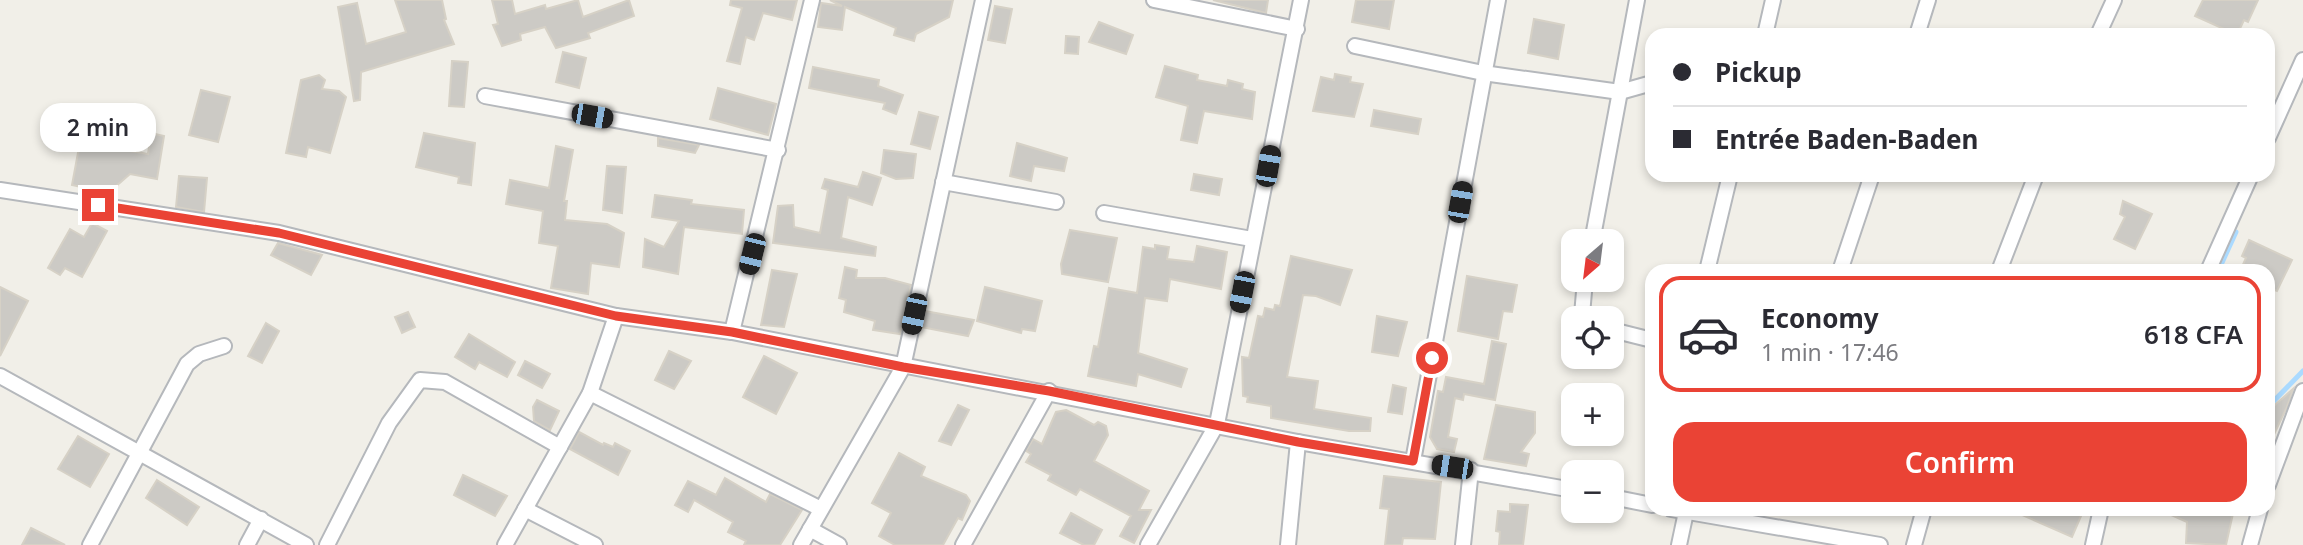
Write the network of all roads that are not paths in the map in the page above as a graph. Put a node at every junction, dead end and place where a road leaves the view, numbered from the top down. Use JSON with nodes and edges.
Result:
{"nodes":[{"id":1,"x":812,"y":0,"type":"edge"},
{"id":2,"x":983,"y":0,"type":"edge"},
{"id":3,"x":1154,"y":0,"type":"edge"},
{"id":4,"x":1301,"y":0,"type":"edge"},
{"id":5,"x":1498,"y":0,"type":"edge"},
{"id":6,"x":1637,"y":0,"type":"edge"},
{"id":7,"x":1773,"y":0,"type":"edge"},
{"id":8,"x":1928,"y":0,"type":"edge"},
{"id":9,"x":2115,"y":0,"type":"edge"},
{"id":10,"x":1767,"y":28,"type":"edge"},
{"id":11,"x":1919,"y":28,"type":"edge"},
{"id":12,"x":2101,"y":28,"type":"edge"},
{"id":13,"x":1297,"y":29,"type":"junction"},
{"id":14,"x":1355,"y":46,"type":"dead end"},
{"id":15,"x":2303,"y":60,"type":"edge"},
{"id":16,"x":1483,"y":74,"type":"junction"},
{"id":17,"x":1645,"y":85,"type":"edge"},
{"id":18,"x":1620,"y":92,"type":"junction"},
{"id":19,"x":485,"y":96,"type":"dead end"},
{"id":20,"x":2275,"y":122,"type":"edge"},
{"id":21,"x":778,"y":150,"type":"junction"},
{"id":22,"x":943,"y":182,"type":"junction"},
{"id":23,"x":1728,"y":182,"type":"edge"},
{"id":24,"x":1869,"y":182,"type":"edge"},
{"id":25,"x":2033,"y":182,"type":"edge"},
{"id":26,"x":2248,"y":182,"type":"edge"},
{"id":27,"x":0,"y":190,"type":"edge"},
{"id":28,"x":1056,"y":202,"type":"dead end"},
{"id":29,"x":1104,"y":212,"type":"dead end"},
{"id":30,"x":1594,"y":229,"type":"edge"},
{"id":31,"x":1252,"y":239,"type":"junction"},
{"id":32,"x":1709,"y":264,"type":"edge"},
{"id":33,"x":1842,"y":264,"type":"edge"},
{"id":34,"x":2002,"y":264,"type":"edge"},
{"id":35,"x":2211,"y":264,"type":"edge"},
{"id":36,"x":616,"y":316,"type":"junction"},
{"id":37,"x":732,"y":332,"type":"junction"},
{"id":38,"x":1624,"y":333,"type":"edge"},
{"id":39,"x":1645,"y":338,"type":"edge"},
{"id":40,"x":224,"y":346,"type":"dead end"},
{"id":41,"x":903,"y":367,"type":"junction"},
{"id":42,"x":0,"y":376,"type":"edge"},
{"id":43,"x":1049,"y":391,"type":"junction"},
{"id":44,"x":2303,"y":391,"type":"edge"},
{"id":45,"x":590,"y":393,"type":"junction"},
{"id":46,"x":1217,"y":424,"type":"junction"},
{"id":47,"x":1298,"y":442,"type":"junction"},
{"id":48,"x":560,"y":447,"type":"junction"},
{"id":49,"x":140,"y":451,"type":"junction"},
{"id":50,"x":1413,"y":461,"type":"junction"},
{"id":51,"x":2275,"y":466,"type":"edge"},
{"id":52,"x":1471,"y":470,"type":"junction"},
{"id":53,"x":1561,"y":488,"type":"edge"},
{"id":54,"x":1624,"y":500,"type":"edge"},
{"id":55,"x":1645,"y":504,"type":"edge"},
{"id":56,"x":525,"y":509,"type":"junction"},
{"id":57,"x":821,"y":509,"type":"junction"},
{"id":58,"x":1685,"y":516,"type":"edge"},
{"id":59,"x":1715,"y":516,"type":"edge"},
{"id":60,"x":1922,"y":516,"type":"edge"},
{"id":61,"x":2099,"y":516,"type":"edge"},
{"id":62,"x":2258,"y":516,"type":"edge"},
{"id":63,"x":261,"y":519,"type":"junction"},
{"id":64,"x":810,"y":529,"type":"junction"},
{"id":65,"x":90,"y":545,"type":"edge"},
{"id":66,"x":247,"y":545,"type":"edge"},
{"id":67,"x":306,"y":545,"type":"edge"},
{"id":68,"x":327,"y":545,"type":"edge"},
{"id":69,"x":505,"y":545,"type":"edge"},
{"id":70,"x":595,"y":545,"type":"edge"},
{"id":71,"x":801,"y":545,"type":"edge"},
{"id":72,"x":839,"y":545,"type":"edge"},
{"id":73,"x":963,"y":545,"type":"edge"},
{"id":74,"x":1149,"y":545,"type":"edge"},
{"id":75,"x":1288,"y":545,"type":"edge"},
{"id":76,"x":1463,"y":545,"type":"edge"},
{"id":77,"x":1679,"y":545,"type":"edge"},
{"id":78,"x":1880,"y":545,"type":"edge"},
{"id":79,"x":1914,"y":545,"type":"edge"},
{"id":80,"x":2093,"y":545,"type":"edge"},
{"id":81,"x":2250,"y":545,"type":"edge"}],
"edges":[{"from":1,"to":21,"type":"street"},
{"from":2,"to":22,"type":"street"},
{"from":3,"to":13,"type":"street"},
{"from":4,"to":13,"type":"street"},
{"from":5,"to":16,"type":"street"},
{"from":6,"to":18,"type":"street"},
{"from":7,"to":10,"type":"street"},
{"from":8,"to":11,"type":"street"},
{"from":9,"to":12,"type":"street"},
{"from":13,"to":31,"type":"street"},
{"from":14,"to":16,"type":"street"},
{"from":15,"to":20,"type":"street"},
{"from":16,"to":18,"type":"street"},
{"from":16,"to":50,"type":"street"},
{"from":17,"to":18,"type":"street"},
{"from":18,"to":30,"type":"street"},
{"from":19,"to":21,"type":"street"},
{"from":21,"to":37,"type":"street"},
{"from":22,"to":28,"type":"street"},
{"from":22,"to":41,"type":"street"},
{"from":23,"to":32,"type":"street"},
{"from":24,"to":33,"type":"street"},
{"from":25,"to":34,"type":"street"},
{"from":26,"to":35,"type":"street"},
{"from":27,"to":36,"type":"street"},
{"from":29,"to":31,"type":"street"},
{"from":31,"to":46,"type":"street"},
{"from":36,"to":37,"type":"street"},
{"from":36,"to":45,"type":"street"},
{"from":37,"to":41,"type":"street"},
{"from":38,"to":39,"type":"street"},
{"from":40,"to":49,"type":"street"},
{"from":41,"to":43,"type":"street"},
{"from":41,"to":57,"type":"street"},
{"from":42,"to":49,"type":"street"},
{"from":43,"to":46,"type":"street"},
{"from":43,"to":73,"type":"street"},
{"from":44,"to":51,"type":"street"},
{"from":45,"to":48,"type":"street"},
{"from":45,"to":57,"type":"street"},
{"from":46,"to":47,"type":"street"},
{"from":46,"to":74,"type":"street"},
{"from":47,"to":50,"type":"street"},
{"from":47,"to":75,"type":"street"},
{"from":48,"to":56,"type":"street"},
{"from":48,"to":68,"type":"street"},
{"from":49,"to":63,"type":"street"},
{"from":49,"to":65,"type":"street"},
{"from":50,"to":52,"type":"street"},
{"from":52,"to":53,"type":"street"},
{"from":52,"to":76,"type":"street"},
{"from":54,"to":55,"type":"street"},
{"from":56,"to":69,"type":"street"},
{"from":56,"to":70,"type":"street"},
{"from":57,"to":64,"type":"street"},
{"from":58,"to":77,"type":"street"},
{"from":59,"to":78,"type":"street"},
{"from":60,"to":79,"type":"street"},
{"from":61,"to":80,"type":"street"},
{"from":62,"to":81,"type":"street"},
{"from":63,"to":66,"type":"street"},
{"from":63,"to":67,"type":"street"},
{"from":64,"to":71,"type":"street"},
{"from":64,"to":72,"type":"street"}]}
